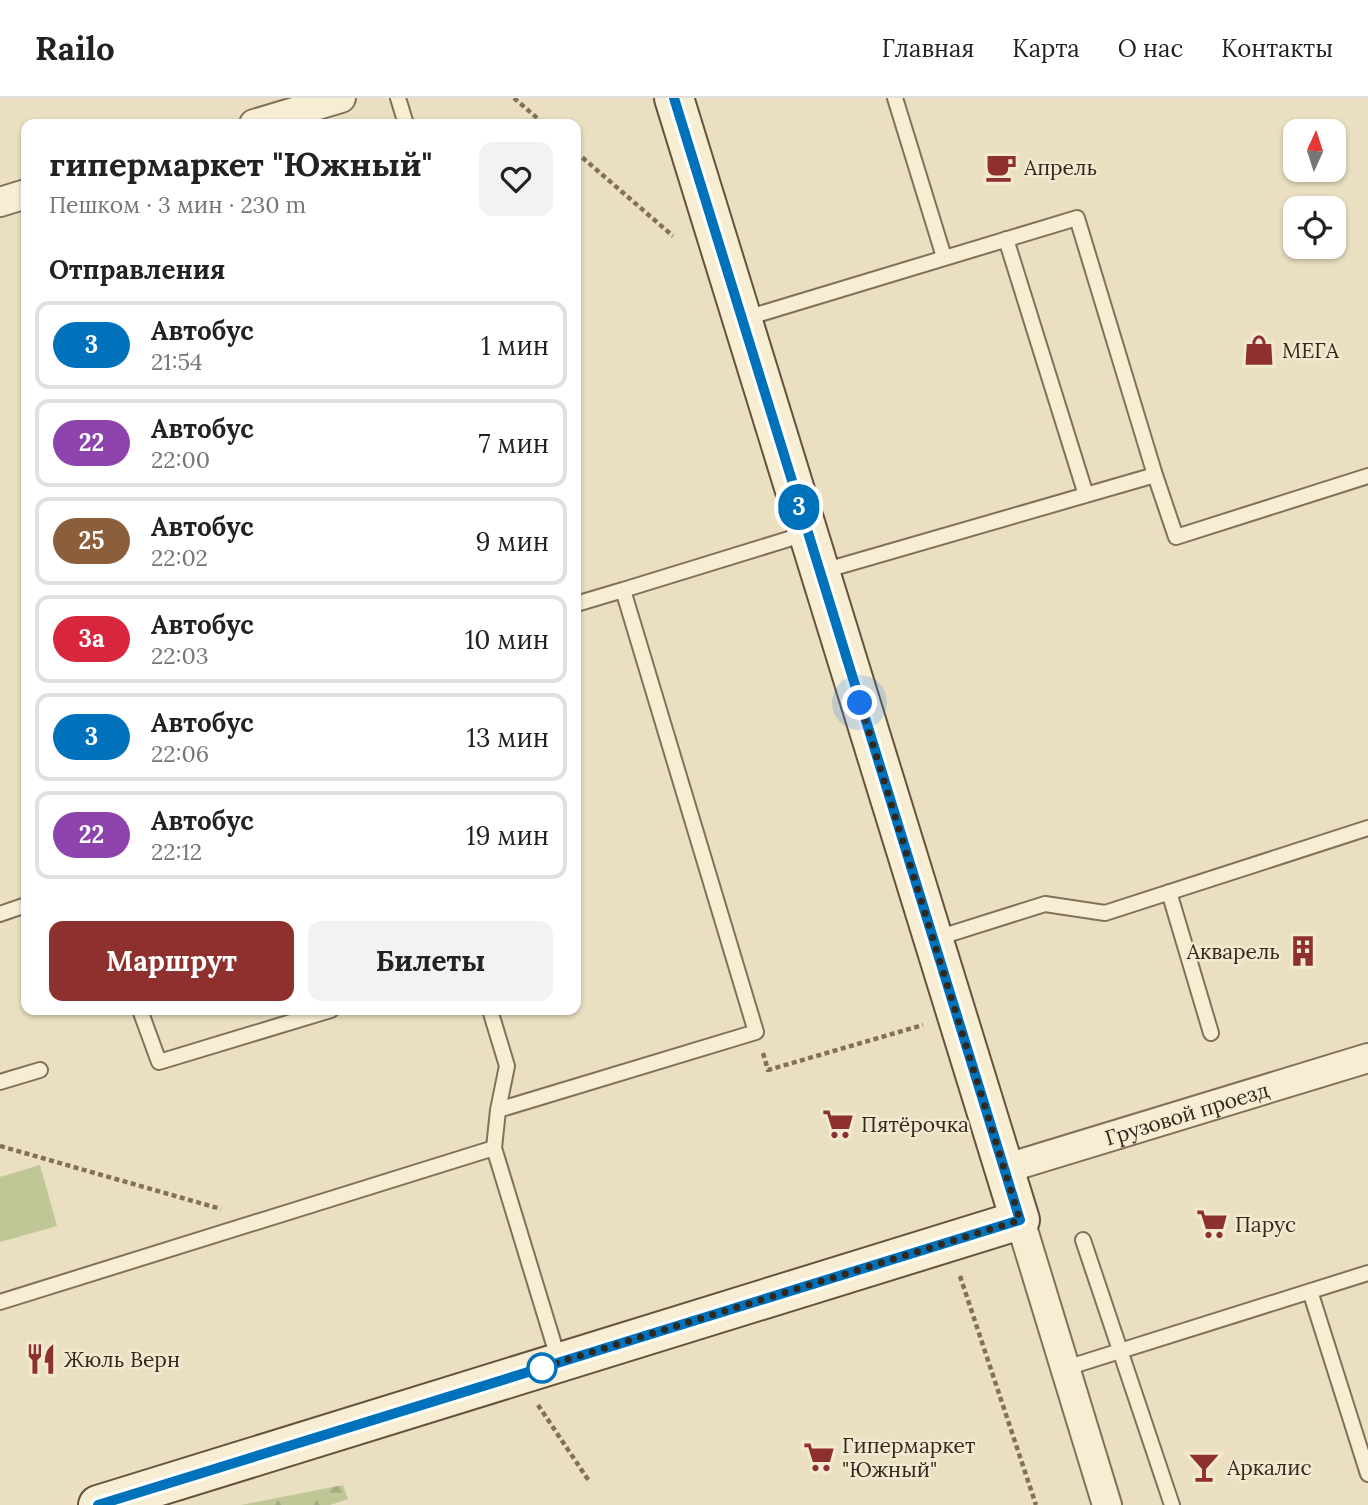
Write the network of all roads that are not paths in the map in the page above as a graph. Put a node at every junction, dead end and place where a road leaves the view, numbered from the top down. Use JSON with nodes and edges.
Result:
{"nodes":[{"id":1,"x":341,"y":98,"type":"edge"},
{"id":2,"x":398,"y":98,"type":"edge"},
{"id":3,"x":674,"y":98,"type":"edge"},
{"id":4,"x":895,"y":98,"type":"edge"},
{"id":5,"x":271,"y":119,"type":"edge"},
{"id":6,"x":404,"y":119,"type":"edge"},
{"id":7,"x":21,"y":196,"type":"edge"},
{"id":8,"x":0,"y":202,"type":"edge"},
{"id":9,"x":1006,"y":239,"type":"junction"},
{"id":10,"x":944,"y":257,"type":"junction"},
{"id":11,"x":742,"y":320,"type":"junction"},
{"id":12,"x":1155,"y":475,"type":"junction"},
{"id":13,"x":1368,"y":476,"type":"edge"},
{"id":14,"x":1086,"y":495,"type":"junction"},
{"id":15,"x":807,"y":533,"type":"junction"},
{"id":16,"x":819,"y":572,"type":"junction"},
{"id":17,"x":622,"y":590,"type":"junction"},
{"id":18,"x":581,"y":602,"type":"edge"},
{"id":19,"x":1368,"y":828,"type":"edge"},
{"id":20,"x":1169,"y":892,"type":"junction"},
{"id":21,"x":21,"y":907,"type":"edge"},
{"id":22,"x":0,"y":914,"type":"edge"},
{"id":23,"x":933,"y":939,"type":"junction"},
{"id":24,"x":142,"y":1015,"type":"edge"},
{"id":25,"x":314,"y":1015,"type":"edge"},
{"id":26,"x":492,"y":1015,"type":"edge"},
{"id":27,"x":1211,"y":1033,"type":"dead end"},
{"id":28,"x":1368,"y":1058,"type":"edge"},
{"id":29,"x":40,"y":1070,"type":"dead end"},
{"id":30,"x":0,"y":1082,"type":"edge"},
{"id":31,"x":498,"y":1110,"type":"junction"},
{"id":32,"x":494,"y":1148,"type":"junction"},
{"id":33,"x":1004,"y":1170,"type":"junction"},
{"id":34,"x":1020,"y":1220,"type":"junction"},
{"id":35,"x":1083,"y":1240,"type":"dead end"},
{"id":36,"x":1368,"y":1273,"type":"edge"},
{"id":37,"x":1310,"y":1291,"type":"junction"},
{"id":38,"x":0,"y":1302,"type":"edge"},
{"id":39,"x":1120,"y":1352,"type":"junction"},
{"id":40,"x":560,"y":1362,"type":"junction"},
{"id":41,"x":1066,"y":1368,"type":"junction"},
{"id":42,"x":1368,"y":1474,"type":"edge"},
{"id":43,"x":98,"y":1505,"type":"edge"},
{"id":44,"x":1107,"y":1505,"type":"edge"},
{"id":45,"x":1172,"y":1505,"type":"edge"}],
"edges":[{"from":1,"to":5,"type":"street"},
{"from":2,"to":6,"type":"lane"},
{"from":3,"to":11,"type":"main road"},
{"from":4,"to":10,"type":"lane"},
{"from":7,"to":8,"type":"street"},
{"from":9,"to":10,"type":"lane"},
{"from":9,"to":12,"type":"lane"},
{"from":9,"to":14,"type":"lane"},
{"from":10,"to":11,"type":"lane"},
{"from":11,"to":15,"type":"main road"},
{"from":12,"to":13,"type":"lane"},
{"from":12,"to":14,"type":"lane"},
{"from":14,"to":16,"type":"lane"},
{"from":15,"to":16,"type":"main road"},
{"from":15,"to":17,"type":"lane"},
{"from":16,"to":23,"type":"main road"},
{"from":17,"to":18,"type":"lane"},
{"from":17,"to":31,"type":"lane"},
{"from":19,"to":20,"type":"lane"},
{"from":20,"to":23,"type":"lane"},
{"from":20,"to":27,"type":"lane"},
{"from":21,"to":22,"type":"lane"},
{"from":23,"to":33,"type":"main road"},
{"from":24,"to":25,"type":"lane"},
{"from":26,"to":31,"type":"lane"},
{"from":28,"to":33,"type":"street","name":"Грузовой проезд"},
{"from":29,"to":30,"type":"lane"},
{"from":31,"to":32,"type":"lane"},
{"from":32,"to":38,"type":"lane"},
{"from":32,"to":40,"type":"lane"},
{"from":33,"to":34,"type":"main road"},
{"from":34,"to":40,"type":"main road"},
{"from":34,"to":41,"type":"street"},
{"from":35,"to":39,"type":"lane"},
{"from":36,"to":37,"type":"lane"},
{"from":37,"to":39,"type":"lane"},
{"from":37,"to":42,"type":"lane"},
{"from":39,"to":41,"type":"lane"},
{"from":39,"to":45,"type":"lane"},
{"from":40,"to":43,"type":"main road"},
{"from":41,"to":44,"type":"street"}]}
